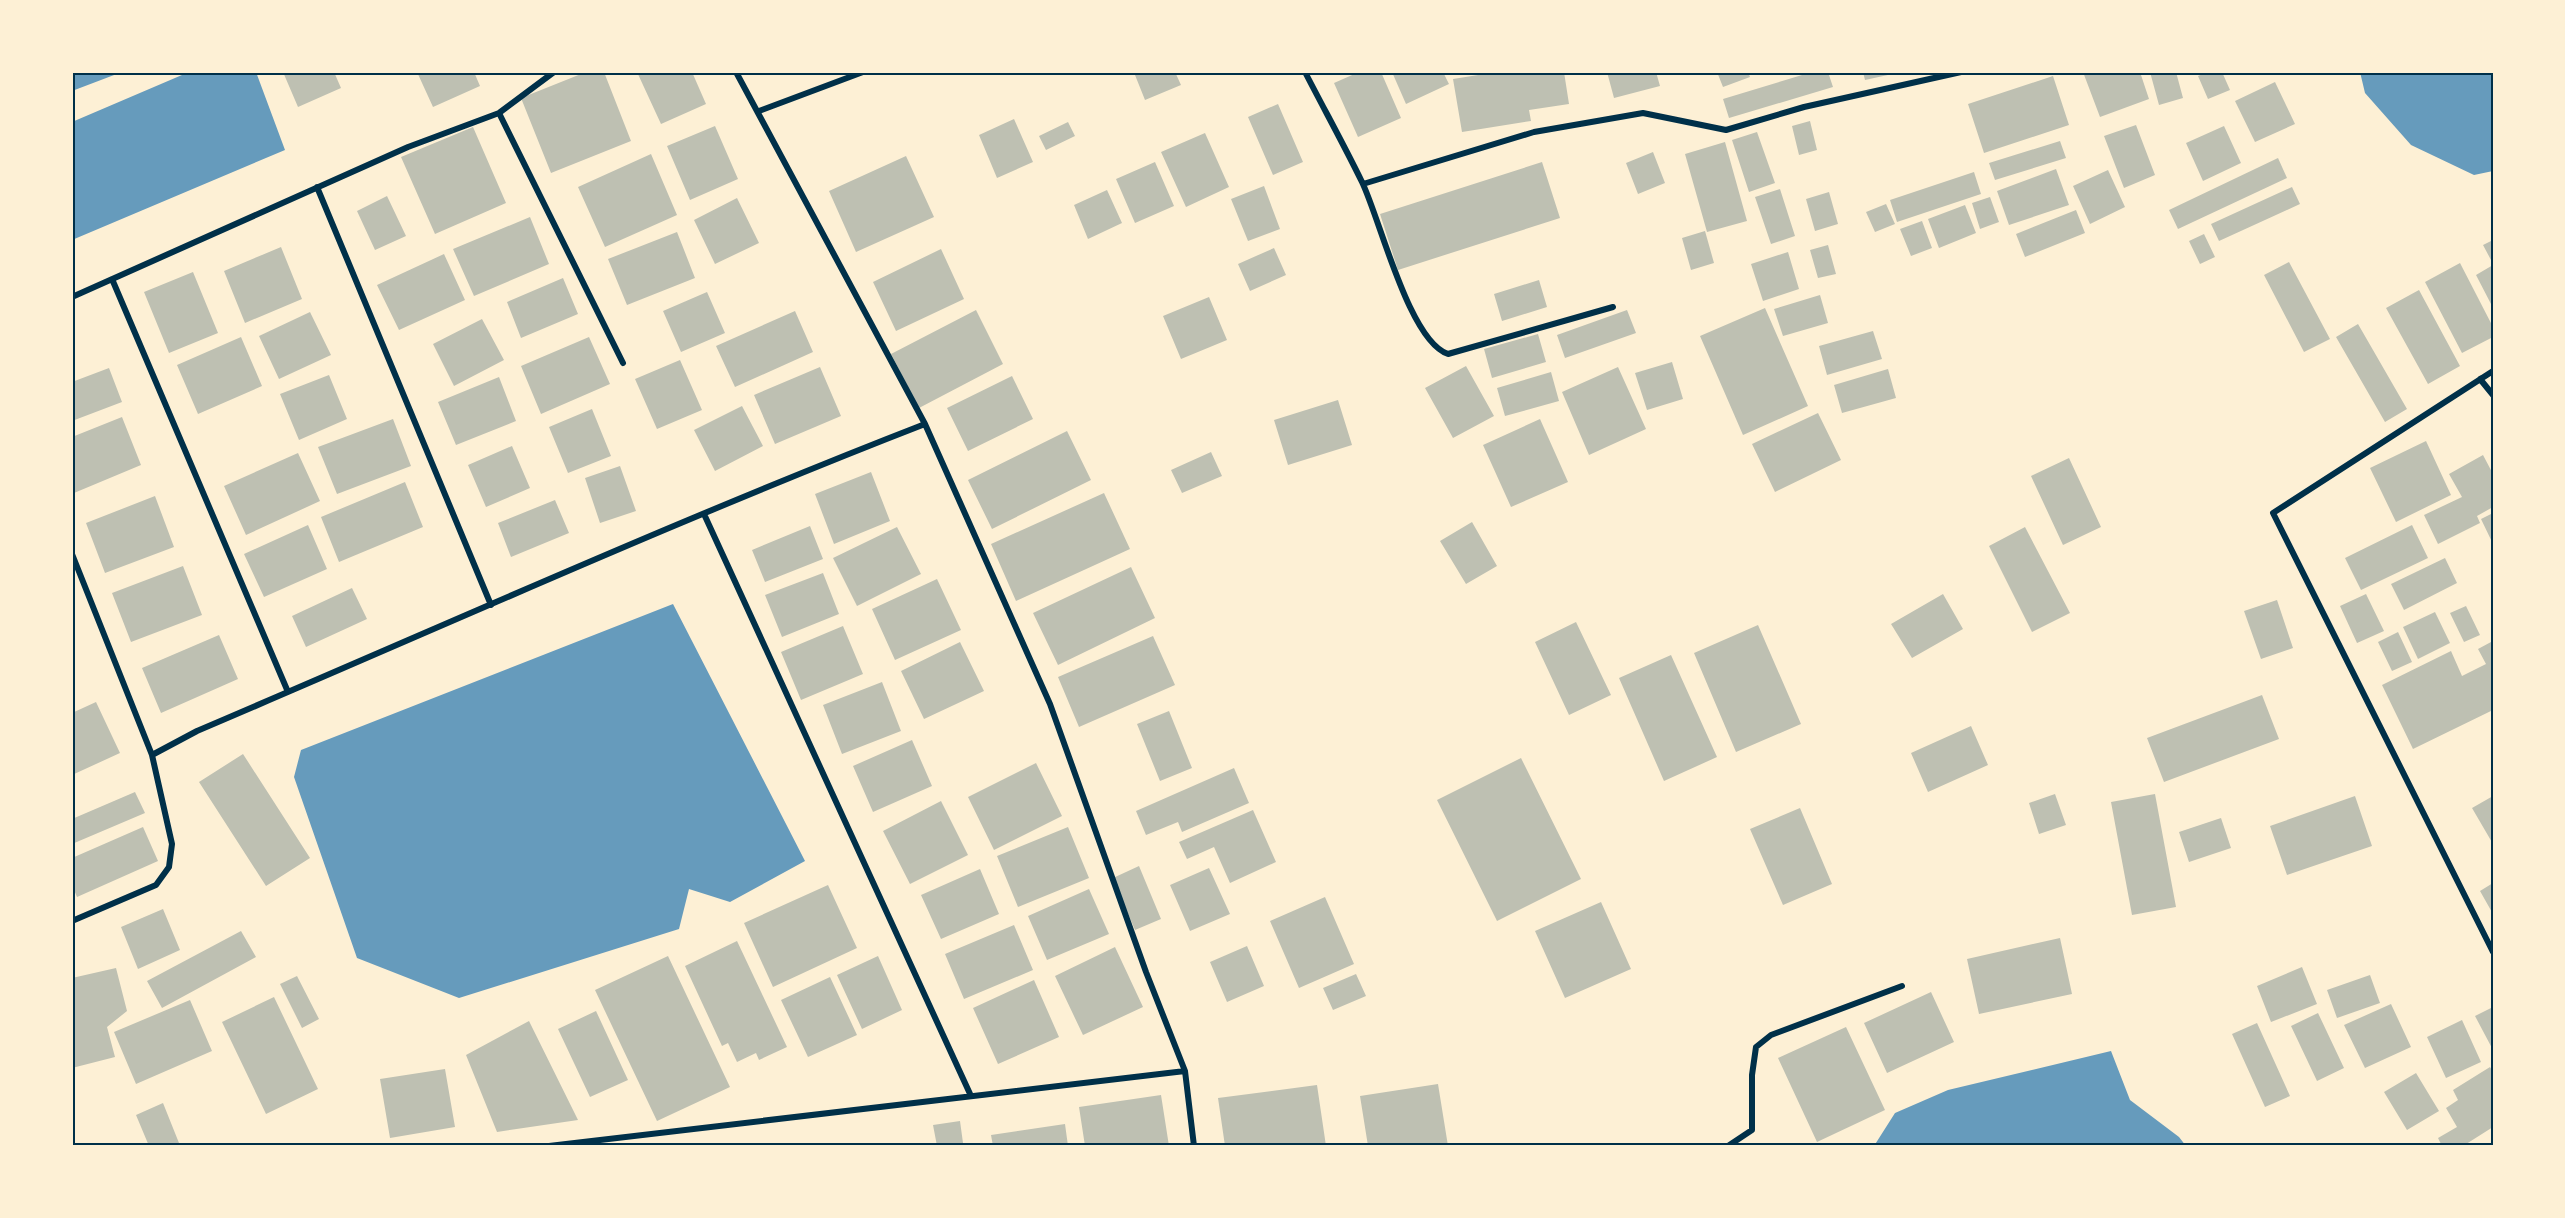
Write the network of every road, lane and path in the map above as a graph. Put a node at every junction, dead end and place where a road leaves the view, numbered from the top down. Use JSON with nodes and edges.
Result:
{"nodes":[{"id":1,"x":554,"y":72,"type":"edge"},
{"id":2,"x":736,"y":72,"type":"edge"},
{"id":3,"x":863,"y":72,"type":"edge"},
{"id":4,"x":1305,"y":72,"type":"edge"},
{"id":5,"x":1961,"y":72,"type":"edge"},
{"id":6,"x":759,"y":111,"type":"junction"},
{"id":7,"x":499,"y":113,"type":"junction"},
{"id":8,"x":1363,"y":184,"type":"junction"},
{"id":9,"x":317,"y":187,"type":"junction"},
{"id":10,"x":112,"y":279,"type":"junction"},
{"id":11,"x":72,"y":297,"type":"edge"},
{"id":12,"x":1613,"y":307,"type":"dead end"},
{"id":13,"x":623,"y":363,"type":"dead end"},
{"id":14,"x":2493,"y":371,"type":"edge"},
{"id":15,"x":2480,"y":379,"type":"junction"},
{"id":16,"x":2493,"y":395,"type":"edge"},
{"id":17,"x":925,"y":424,"type":"junction"},
{"id":18,"x":704,"y":514,"type":"junction"},
{"id":19,"x":72,"y":554,"type":"edge"},
{"id":20,"x":491,"y":605,"type":"junction"},
{"id":21,"x":288,"y":692,"type":"junction"},
{"id":22,"x":152,"y":755,"type":"junction"},
{"id":23,"x":72,"y":921,"type":"edge"},
{"id":24,"x":2493,"y":952,"type":"edge"},
{"id":25,"x":1902,"y":986,"type":"dead end"},
{"id":26,"x":1185,"y":1071,"type":"junction"},
{"id":27,"x":971,"y":1096,"type":"junction"},
{"id":28,"x":549,"y":1146,"type":"edge"},
{"id":29,"x":1194,"y":1146,"type":"edge"},
{"id":30,"x":1728,"y":1146,"type":"edge"}],
"edges":[{"from":1,"to":7,"type":"street"},
{"from":2,"to":6,"type":"street"},
{"from":3,"to":6,"type":"street"},
{"from":4,"to":8,"type":"street"},
{"from":5,"to":8,"type":"street"},
{"from":6,"to":17,"type":"street"},
{"from":7,"to":9,"type":"street"},
{"from":7,"to":13,"type":"street"},
{"from":8,"to":12,"type":"street"},
{"from":9,"to":10,"type":"street"},
{"from":9,"to":20,"type":"street"},
{"from":10,"to":11,"type":"street"},
{"from":10,"to":21,"type":"street"},
{"from":14,"to":15,"type":"street"},
{"from":15,"to":16,"type":"street"},
{"from":15,"to":24,"type":"street"},
{"from":17,"to":18,"type":"street"},
{"from":17,"to":26,"type":"street"},
{"from":18,"to":20,"type":"street"},
{"from":18,"to":27,"type":"street"},
{"from":19,"to":22,"type":"street"},
{"from":20,"to":21,"type":"street"},
{"from":21,"to":22,"type":"street"},
{"from":22,"to":23,"type":"street"},
{"from":25,"to":30,"type":"street"},
{"from":26,"to":27,"type":"street"},
{"from":26,"to":29,"type":"street"},
{"from":27,"to":28,"type":"street"}]}
